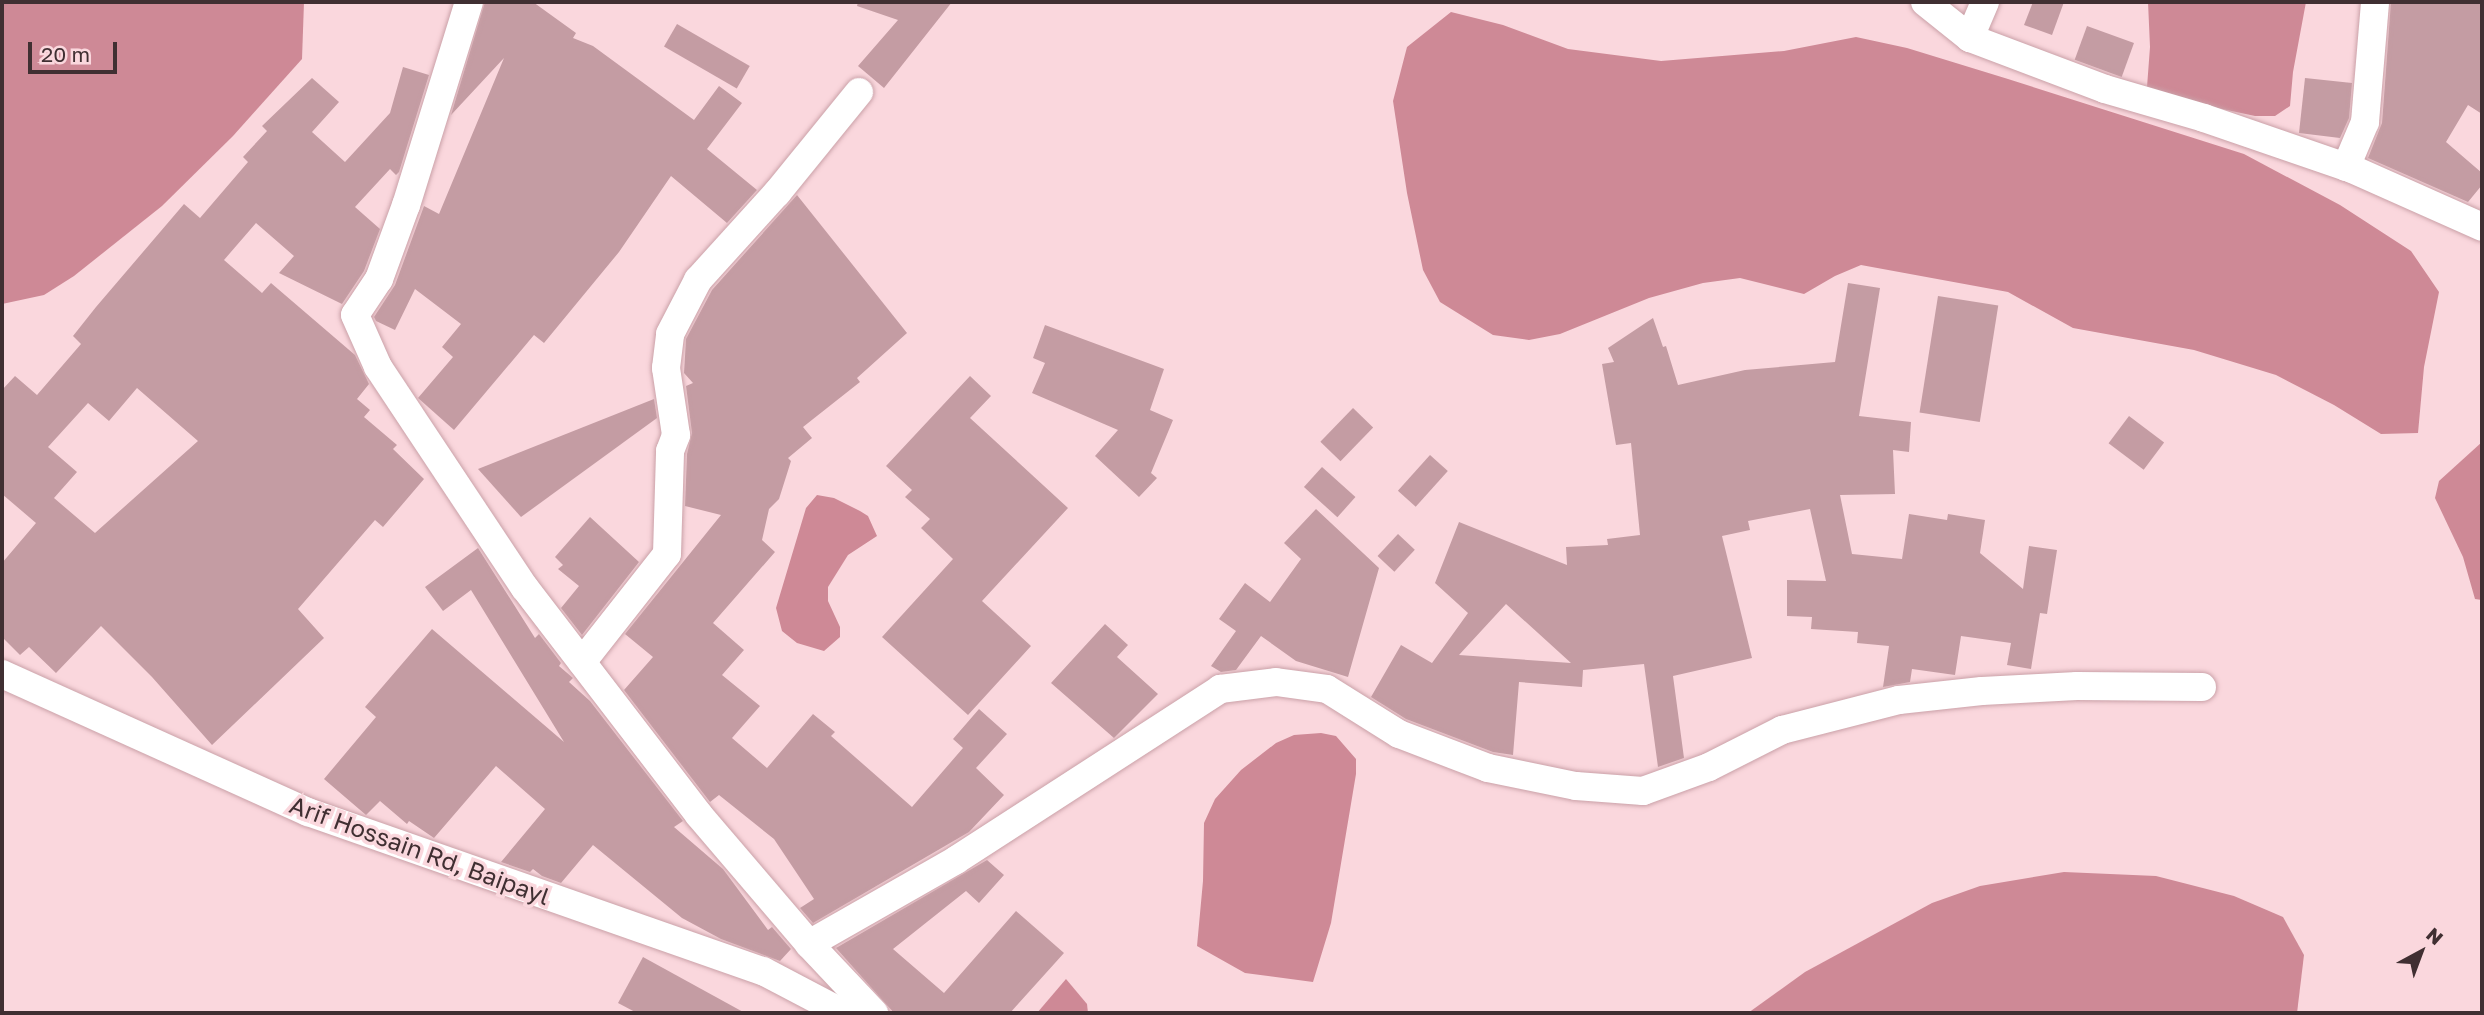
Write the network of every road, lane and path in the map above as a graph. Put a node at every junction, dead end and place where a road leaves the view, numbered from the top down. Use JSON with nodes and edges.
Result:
{"nodes":[{"id":1,"x":469,"y":2,"type":"edge"},
{"id":2,"x":1924,"y":2,"type":"edge"},
{"id":3,"x":1984,"y":2,"type":"edge"},
{"id":4,"x":2375,"y":2,"type":"edge"},
{"id":5,"x":1970,"y":38,"type":"junction"},
{"id":6,"x":859,"y":92,"type":"dead end"},
{"id":7,"x":2346,"y":167,"type":"junction"},
{"id":8,"x":2482,"y":227,"type":"edge"},
{"id":9,"x":582,"y":662,"type":"junction"},
{"id":10,"x":2,"y":674,"type":"edge"},
{"id":11,"x":2202,"y":687,"type":"dead end"},
{"id":12,"x":809,"y":944,"type":"junction"},
{"id":13,"x":843,"y":1013,"type":"edge"},
{"id":14,"x":874,"y":1013,"type":"edge"}],
"edges":[{"from":1,"to":9,"type":"street"},
{"from":2,"to":5,"type":"street"},
{"from":3,"to":5,"type":"street"},
{"from":4,"to":7,"type":"street"},
{"from":5,"to":7,"type":"street"},
{"from":6,"to":9,"type":"street"},
{"from":7,"to":8,"type":"street"},
{"from":9,"to":12,"type":"street"},
{"from":10,"to":13,"type":"street","name":"Arif Hossain Rd, Baipayl"},
{"from":11,"to":12,"type":"street"},
{"from":12,"to":14,"type":"street"}]}
